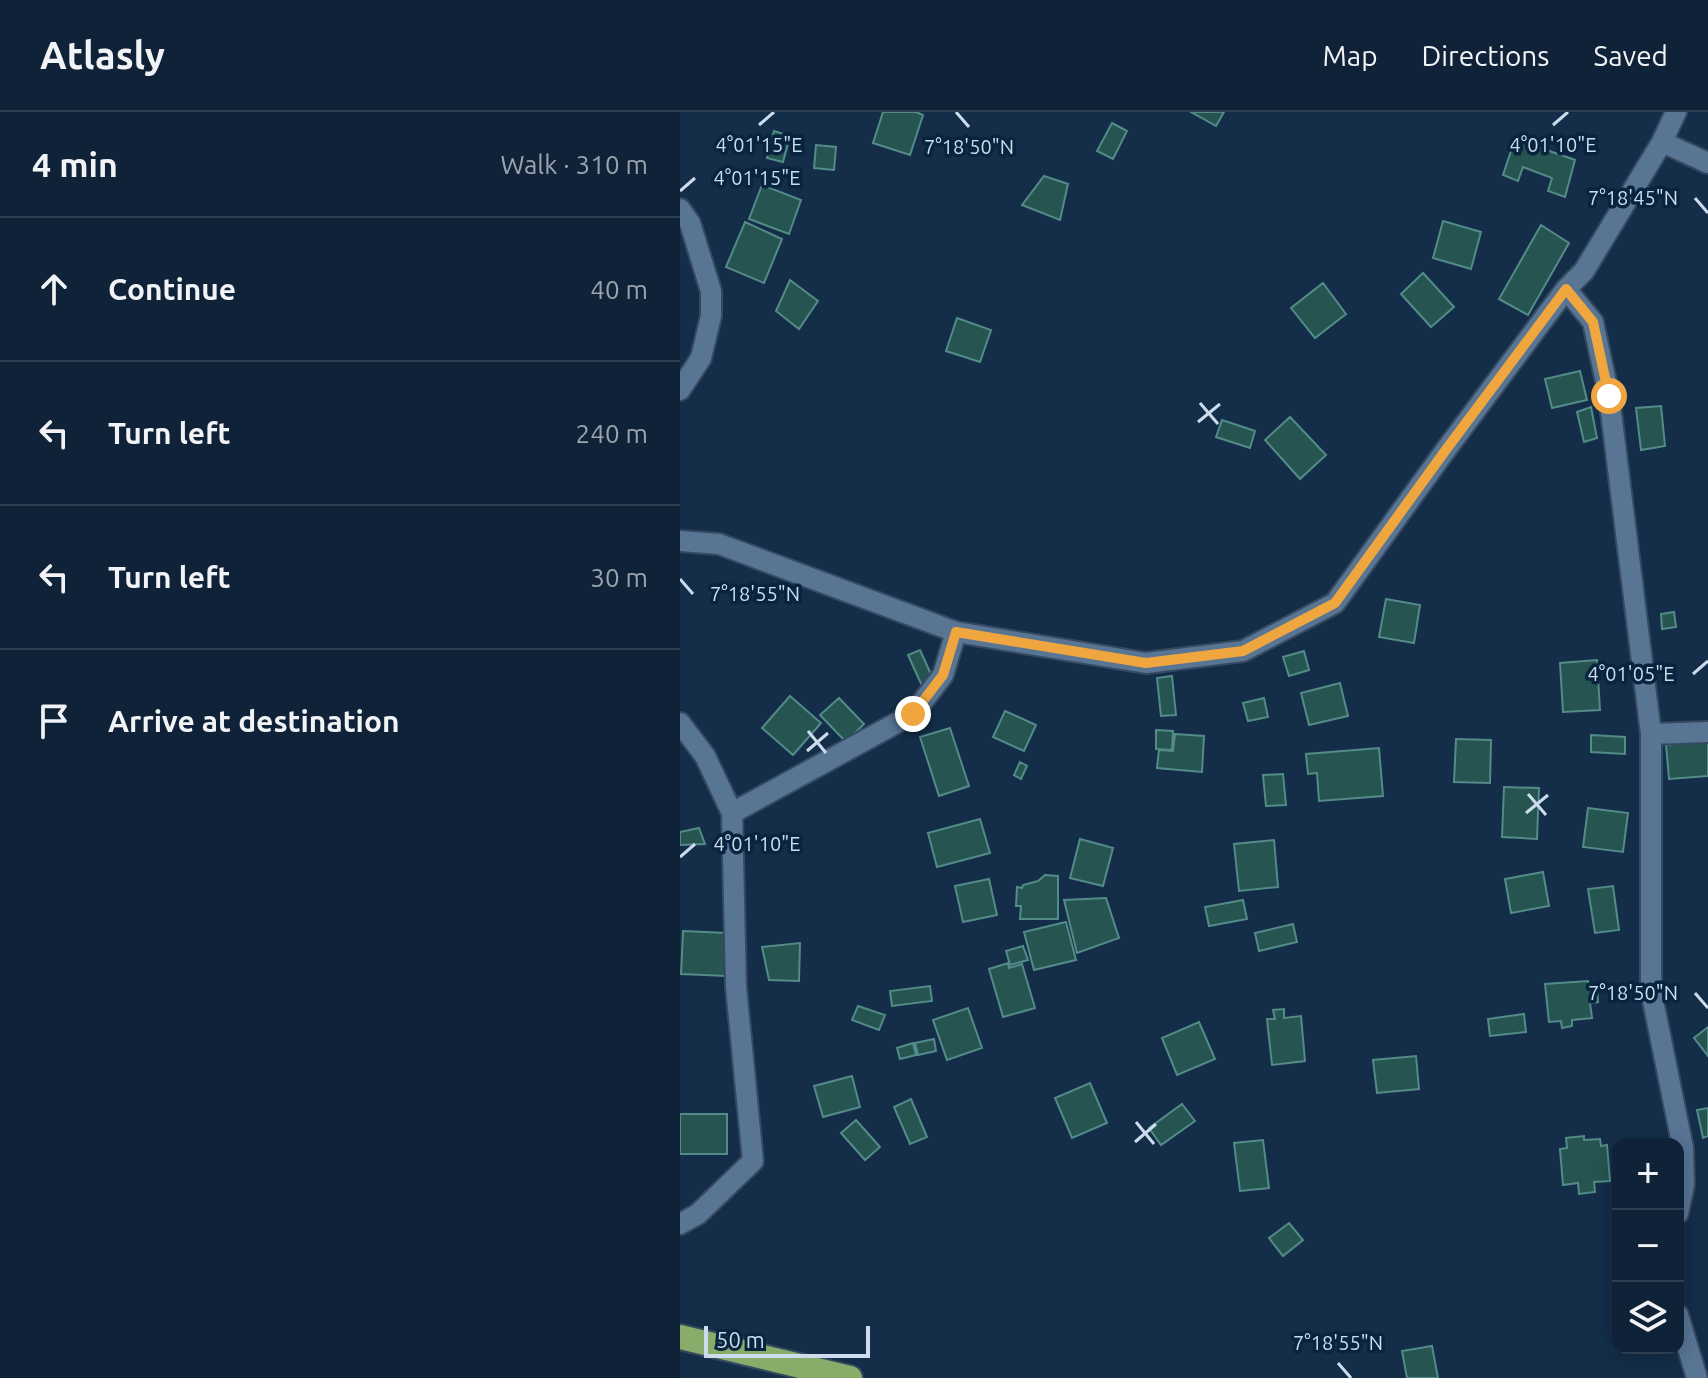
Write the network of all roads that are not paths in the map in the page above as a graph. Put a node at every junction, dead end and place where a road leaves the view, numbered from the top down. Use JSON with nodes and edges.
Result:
{"nodes":[{"id":1,"x":1676,"y":112,"type":"edge"},
{"id":2,"x":1662,"y":142,"type":"junction"},
{"id":3,"x":1708,"y":163,"type":"edge"},
{"id":4,"x":680,"y":209,"type":"edge"},
{"id":5,"x":1566,"y":289,"type":"junction"},
{"id":6,"x":680,"y":390,"type":"edge"},
{"id":7,"x":680,"y":541,"type":"edge"},
{"id":8,"x":956,"y":632,"type":"junction"},
{"id":9,"x":680,"y":723,"type":"edge"},
{"id":10,"x":1708,"y":732,"type":"edge"},
{"id":11,"x":1651,"y":734,"type":"junction"},
{"id":12,"x":732,"y":813,"type":"junction"},
{"id":13,"x":1679,"y":1210,"type":"edge"},
{"id":14,"x":680,"y":1224,"type":"edge"},
{"id":15,"x":1684,"y":1335,"type":"edge"},
{"id":16,"x":680,"y":1337,"type":"edge"},
{"id":17,"x":850,"y":1378,"type":"edge"},
{"id":18,"x":1697,"y":1378,"type":"edge"}],
"edges":[{"from":1,"to":2,"type":"street"},
{"from":2,"to":3,"type":"street"},
{"from":2,"to":5,"type":"street"},
{"from":4,"to":6,"type":"street"},
{"from":5,"to":8,"type":"street"},
{"from":5,"to":11,"type":"street"},
{"from":7,"to":8,"type":"street"},
{"from":8,"to":12,"type":"street"},
{"from":9,"to":12,"type":"street"},
{"from":10,"to":11,"type":"street"},
{"from":11,"to":13,"type":"street"},
{"from":12,"to":14,"type":"street"},
{"from":15,"to":18,"type":"street"},
{"from":16,"to":17,"type":"highway"}]}
